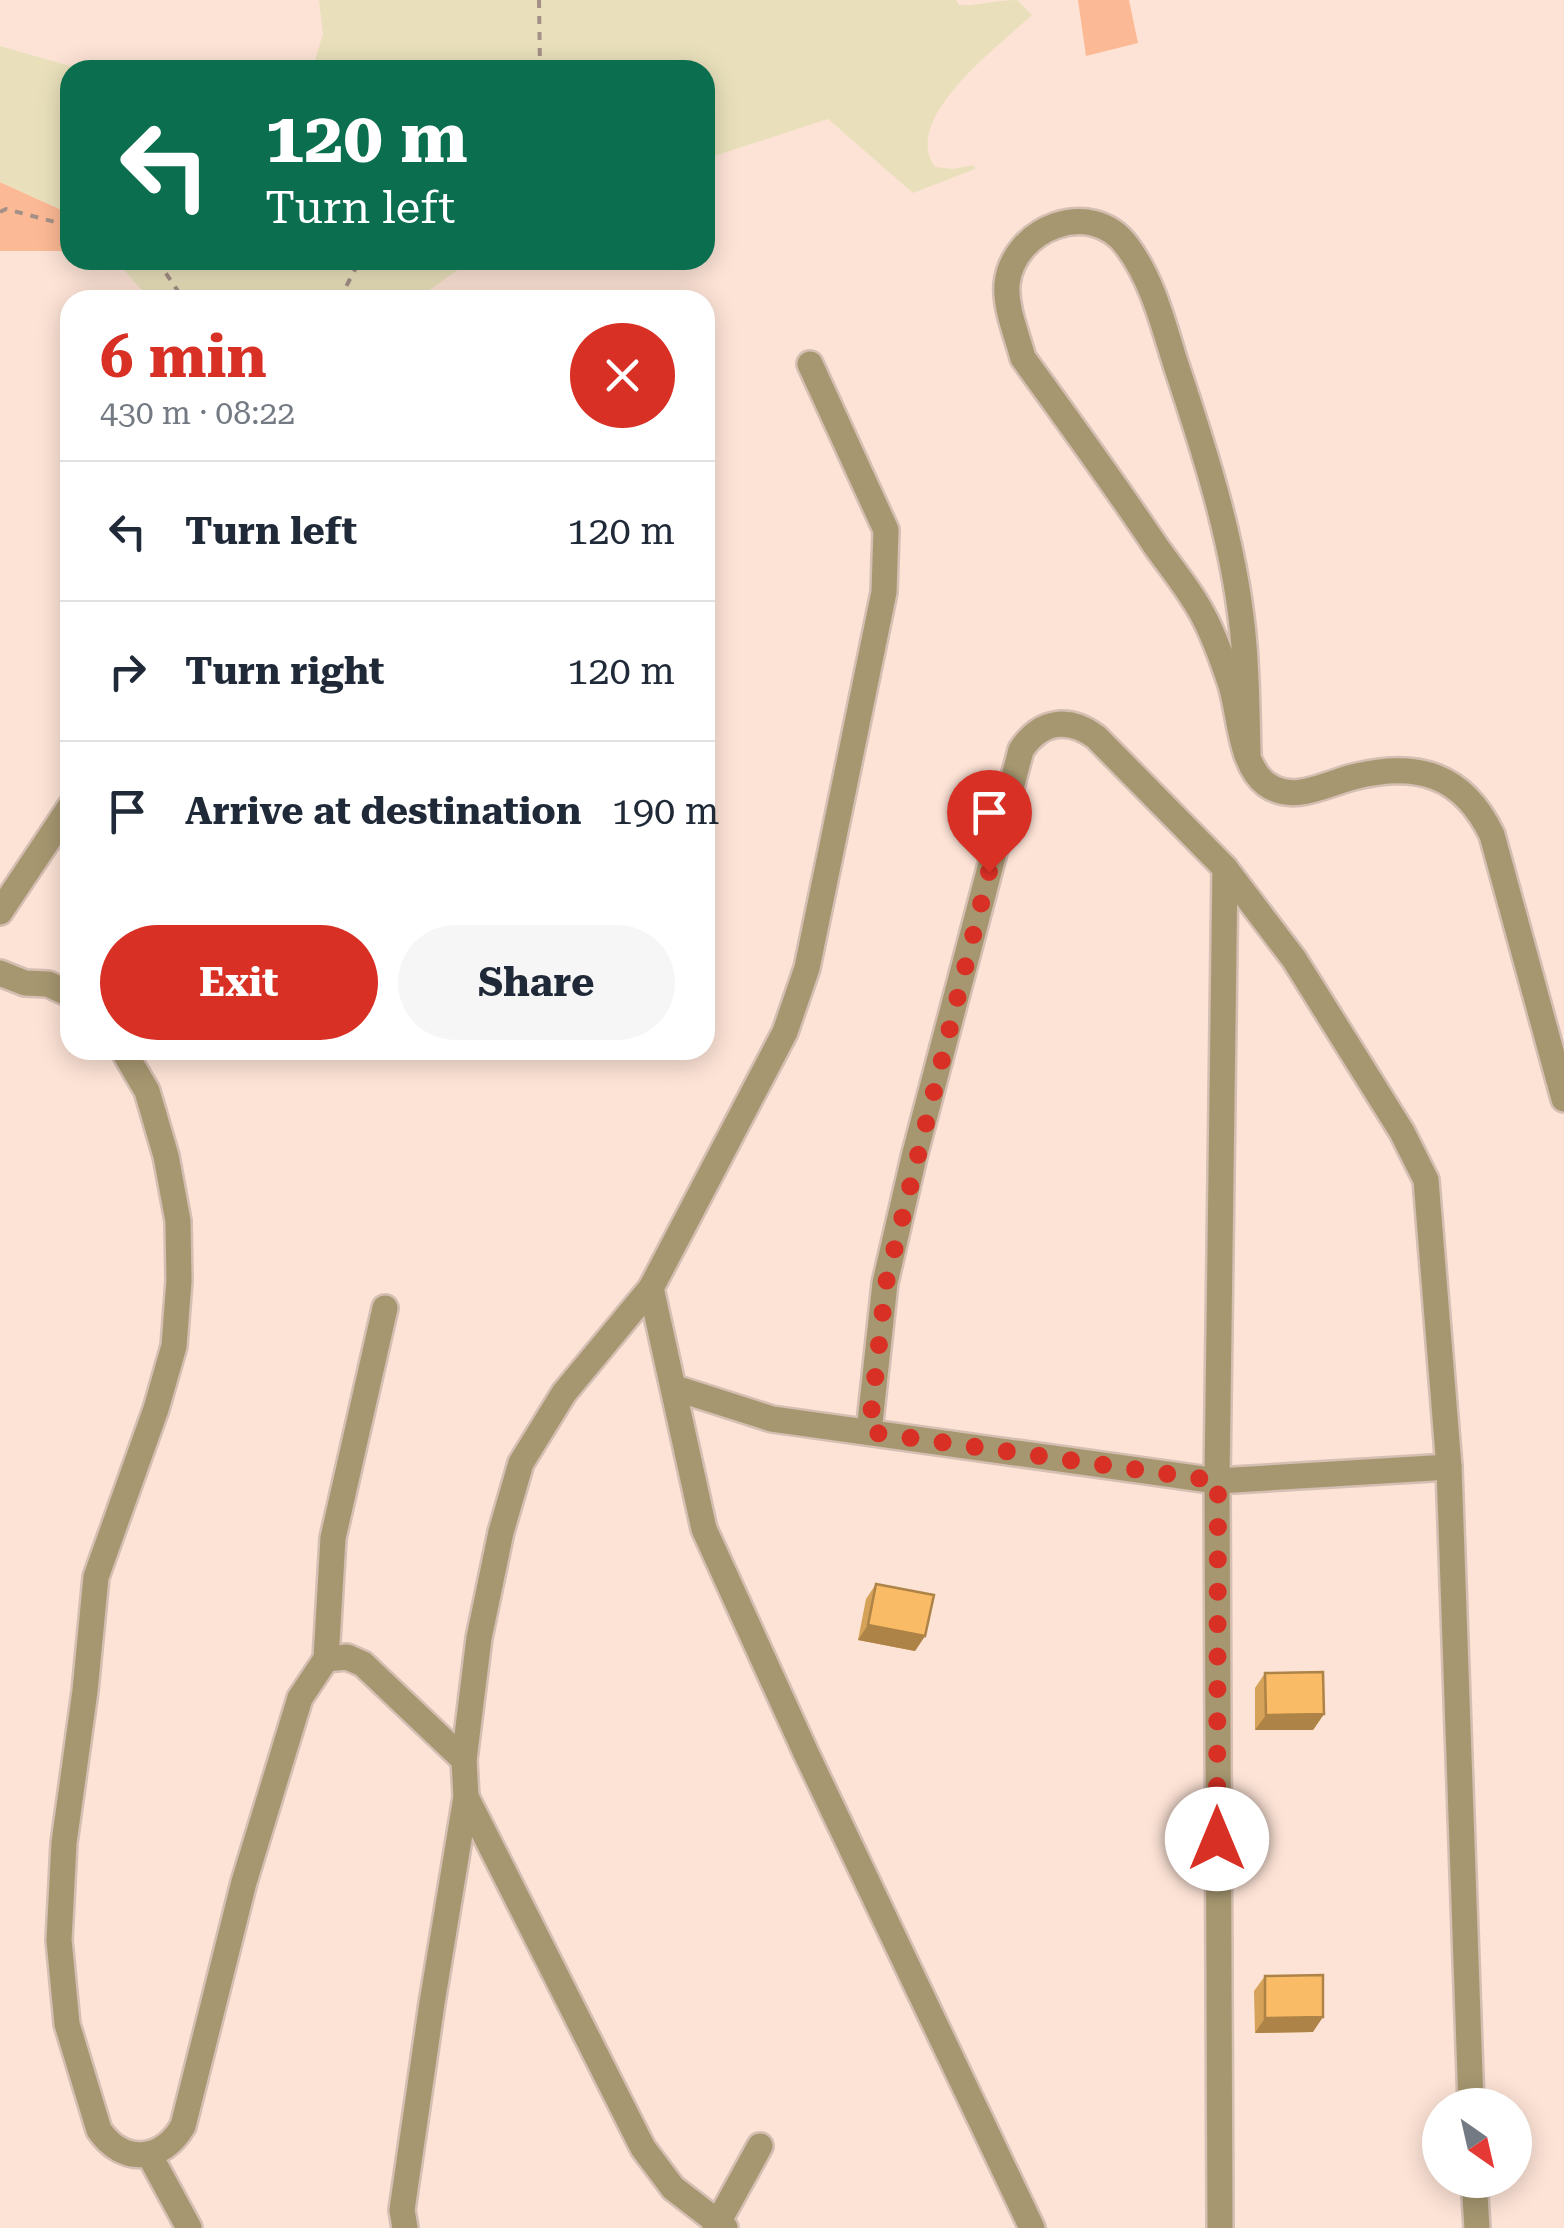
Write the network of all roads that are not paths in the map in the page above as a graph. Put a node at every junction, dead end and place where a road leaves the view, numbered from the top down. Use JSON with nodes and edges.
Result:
{"nodes":[{"id":1,"x":810,"y":364,"type":"dead end"},
{"id":2,"x":1248,"y":753,"type":"junction"},
{"id":3,"x":60,"y":822,"type":"edge"},
{"id":4,"x":1225,"y":868,"type":"junction"},
{"id":5,"x":0,"y":912,"type":"edge"},
{"id":6,"x":0,"y":973,"type":"edge"},
{"id":7,"x":60,"y":989,"type":"edge"},
{"id":8,"x":130,"y":1060,"type":"edge"},
{"id":9,"x":1564,"y":1099,"type":"edge"},
{"id":10,"x":651,"y":1288,"type":"junction"},
{"id":11,"x":385,"y":1308,"type":"dead end"},
{"id":12,"x":675,"y":1388,"type":"junction"},
{"id":13,"x":869,"y":1432,"type":"junction"},
{"id":14,"x":1449,"y":1467,"type":"junction"},
{"id":15,"x":1218,"y":1481,"type":"junction"},
{"id":16,"x":326,"y":1659,"type":"junction"},
{"id":17,"x":464,"y":1760,"type":"junction"},
{"id":18,"x":466,"y":1796,"type":"junction"},
{"id":19,"x":1470,"y":2088,"type":"edge"},
{"id":20,"x":760,"y":2146,"type":"dead end"},
{"id":21,"x":150,"y":2156,"type":"junction"},
{"id":22,"x":1475,"y":2198,"type":"edge"},
{"id":23,"x":719,"y":2226,"type":"edge"},
{"id":24,"x":189,"y":2228,"type":"edge"},
{"id":25,"x":404,"y":2228,"type":"edge"},
{"id":26,"x":1032,"y":2228,"type":"edge"},
{"id":27,"x":1220,"y":2228,"type":"edge"},
{"id":28,"x":1477,"y":2228,"type":"edge"}],
"edges":[{"from":1,"to":10,"type":"street"},
{"from":2,"to":2,"type":"street"},
{"from":2,"to":9,"type":"street"},
{"from":3,"to":5,"type":"street"},
{"from":4,"to":13,"type":"street"},
{"from":4,"to":14,"type":"street"},
{"from":4,"to":15,"type":"street"},
{"from":6,"to":7,"type":"street"},
{"from":8,"to":21,"type":"street"},
{"from":10,"to":12,"type":"street"},
{"from":10,"to":17,"type":"street"},
{"from":11,"to":16,"type":"street"},
{"from":12,"to":13,"type":"street"},
{"from":12,"to":26,"type":"street"},
{"from":13,"to":15,"type":"street"},
{"from":14,"to":15,"type":"street"},
{"from":14,"to":19,"type":"street"},
{"from":15,"to":27,"type":"street"},
{"from":16,"to":17,"type":"street"},
{"from":16,"to":21,"type":"street"},
{"from":17,"to":18,"type":"street"},
{"from":18,"to":23,"type":"street"},
{"from":18,"to":25,"type":"street"},
{"from":20,"to":23,"type":"street"},
{"from":21,"to":24,"type":"street"},
{"from":22,"to":28,"type":"street"}]}
